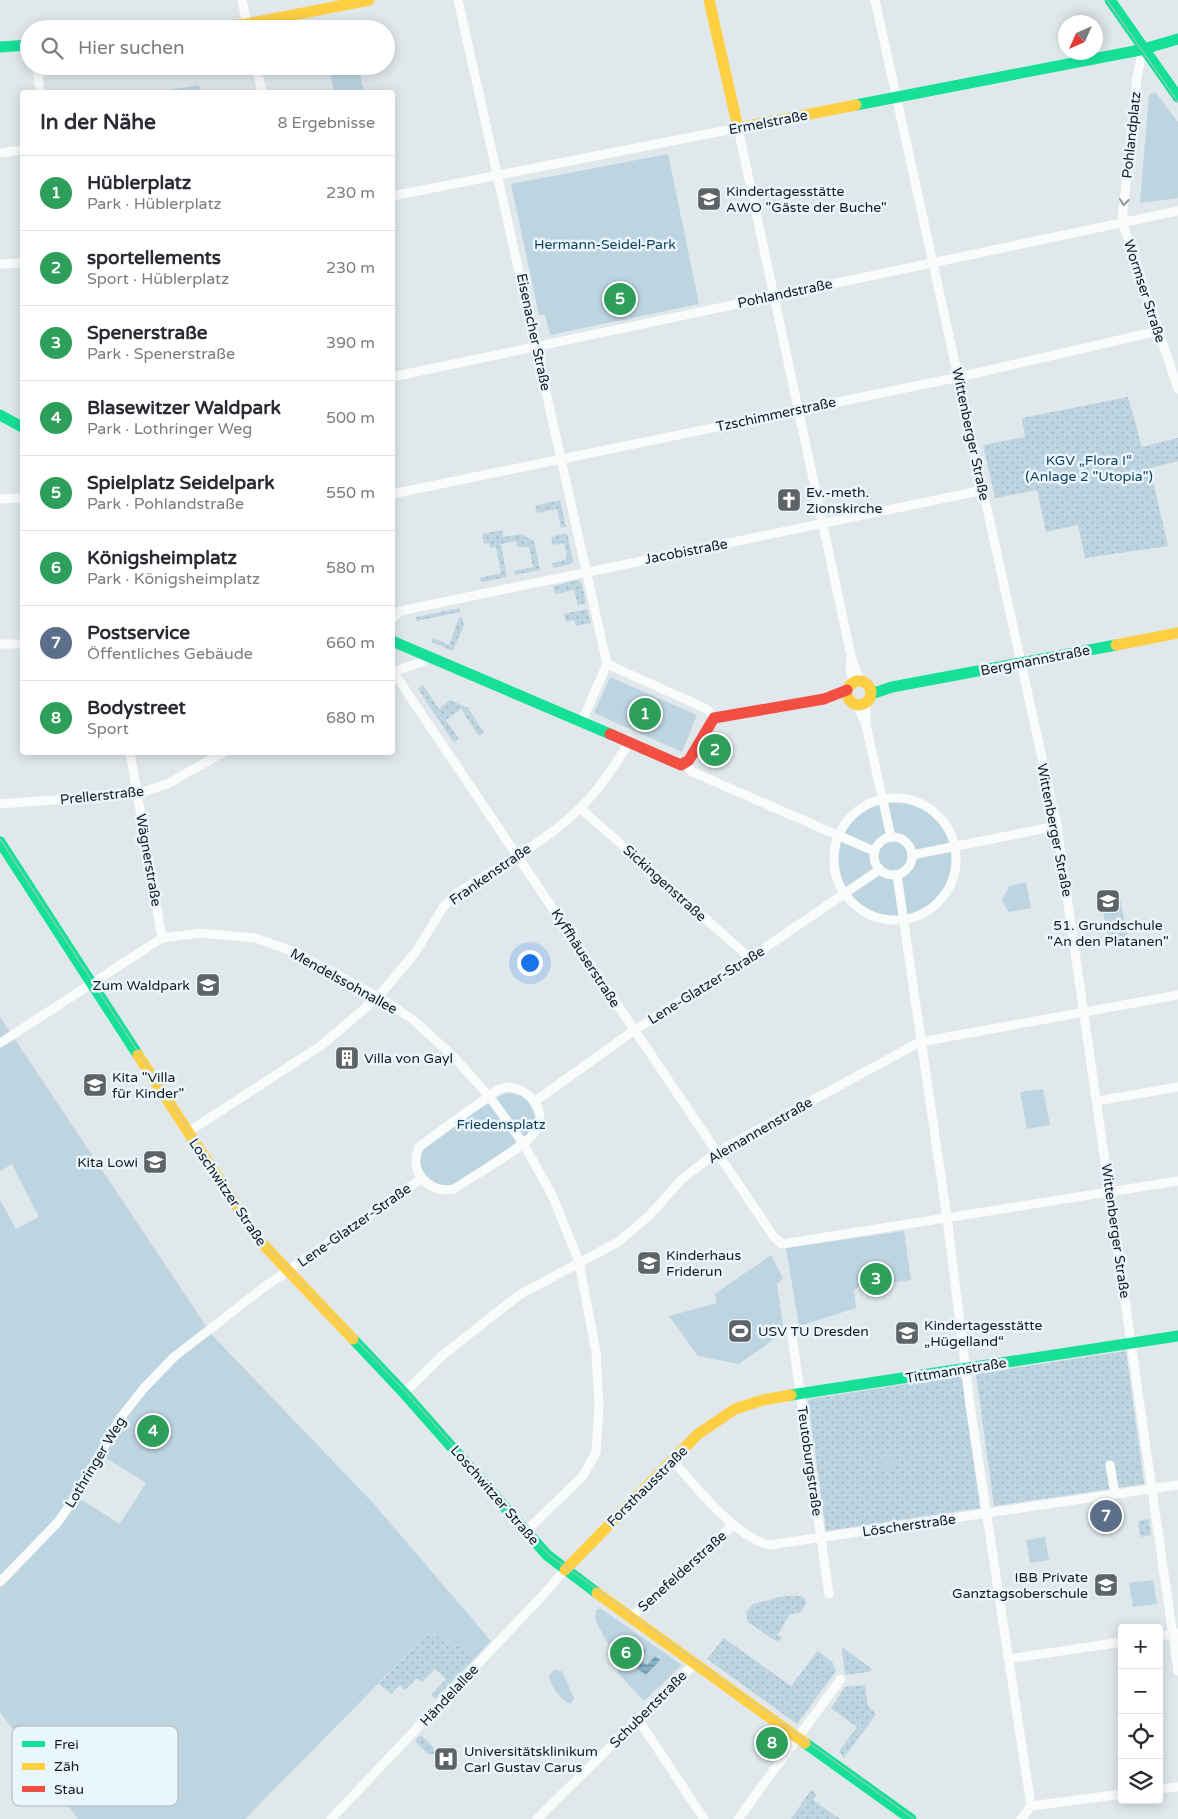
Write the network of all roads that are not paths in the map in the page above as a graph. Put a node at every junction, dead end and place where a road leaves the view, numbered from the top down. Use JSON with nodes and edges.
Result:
{"nodes":[{"id":1,"x":242,"y":0,"type":"edge"},
{"id":2,"x":369,"y":0,"type":"edge"},
{"id":3,"x":458,"y":0,"type":"edge"},
{"id":4,"x":709,"y":0,"type":"edge"},
{"id":5,"x":875,"y":0,"type":"edge"},
{"id":6,"x":1110,"y":0,"type":"edge"},
{"id":7,"x":246,"y":20,"type":"edge"},
{"id":8,"x":275,"y":20,"type":"edge"},
{"id":9,"x":1178,"y":39,"type":"edge"},
{"id":10,"x":20,"y":46,"type":"edge"},
{"id":11,"x":0,"y":47,"type":"edge"},
{"id":12,"x":1143,"y":50,"type":"junction"},
{"id":13,"x":38,"y":75,"type":"edge"},
{"id":14,"x":258,"y":75,"type":"edge"},
{"id":15,"x":40,"y":90,"type":"edge"},
{"id":16,"x":262,"y":90,"type":"edge"},
{"id":17,"x":897,"y":96,"type":"junction"},
{"id":18,"x":1178,"y":97,"type":"edge"},
{"id":19,"x":738,"y":128,"type":"junction"},
{"id":20,"x":20,"y":150,"type":"edge"},
{"id":21,"x":0,"y":153,"type":"edge"},
{"id":22,"x":500,"y":176,"type":"junction"},
{"id":23,"x":395,"y":195,"type":"edge"},
{"id":24,"x":1178,"y":211,"type":"edge"},
{"id":25,"x":1122,"y":221,"type":"junction"},
{"id":26,"x":933,"y":261,"type":"junction"},
{"id":27,"x":20,"y":263,"type":"edge"},
{"id":28,"x":0,"y":264,"type":"edge"},
{"id":29,"x":774,"y":296,"type":"junction"},
{"id":30,"x":1158,"y":331,"type":"junction"},
{"id":31,"x":537,"y":347,"type":"junction"},
{"id":32,"x":395,"y":376,"type":"edge"},
{"id":33,"x":959,"y":377,"type":"junction"},
{"id":34,"x":1178,"y":389,"type":"edge"},
{"id":35,"x":798,"y":410,"type":"junction"},
{"id":36,"x":0,"y":415,"type":"edge"},
{"id":37,"x":20,"y":426,"type":"edge"},
{"id":38,"x":562,"y":460,"type":"junction"},
{"id":39,"x":984,"y":490,"type":"junction"},
{"id":40,"x":395,"y":493,"type":"edge"},
{"id":41,"x":20,"y":498,"type":"edge"},
{"id":42,"x":0,"y":499,"type":"edge"},
{"id":43,"x":823,"y":524,"type":"junction"},
{"id":44,"x":587,"y":570,"type":"junction"},
{"id":45,"x":395,"y":616,"type":"edge"},
{"id":46,"x":1178,"y":633,"type":"edge"},
{"id":47,"x":395,"y":642,"type":"edge"},
{"id":48,"x":0,"y":644,"type":"edge"},
{"id":49,"x":20,"y":644,"type":"edge"},
{"id":50,"x":425,"y":655,"type":"junction"},
{"id":51,"x":1022,"y":662,"type":"junction"},
{"id":52,"x":607,"y":664,"type":"junction"},
{"id":53,"x":395,"y":670,"type":"edge"},
{"id":54,"x":395,"y":674,"type":"edge"},
{"id":55,"x":859,"y":692,"type":"junction"},
{"id":56,"x":714,"y":718,"type":"junction"},
{"id":57,"x":580,"y":723,"type":"junction"},
{"id":58,"x":629,"y":743,"type":"junction"},
{"id":59,"x":130,"y":755,"type":"edge"},
{"id":60,"x":219,"y":755,"type":"edge"},
{"id":61,"x":686,"y":763,"type":"junction"},
{"id":62,"x":137,"y":794,"type":"junction"},
{"id":63,"x":882,"y":799,"type":"junction"},
{"id":64,"x":0,"y":804,"type":"edge"},
{"id":65,"x":580,"y":808,"type":"junction"},
{"id":66,"x":1057,"y":826,"type":"junction"},
{"id":67,"x":838,"y":836,"type":"junction"},
{"id":68,"x":890,"y":837,"type":"junction"},
{"id":69,"x":0,"y":842,"type":"edge"},
{"id":70,"x":955,"y":846,"type":"junction"},
{"id":71,"x":874,"y":852,"type":"junction"},
{"id":72,"x":518,"y":854,"type":"junction"},
{"id":73,"x":912,"y":855,"type":"junction"},
{"id":74,"x":879,"y":870,"type":"junction"},
{"id":75,"x":897,"y":875,"type":"junction"},
{"id":76,"x":844,"y":894,"type":"junction"},
{"id":77,"x":903,"y":920,"type":"junction"},
{"id":78,"x":162,"y":938,"type":"junction"},
{"id":79,"x":750,"y":958,"type":"junction"},
{"id":80,"x":91,"y":984,"type":"junction"},
{"id":81,"x":1178,"y":995,"type":"edge"},
{"id":82,"x":378,"y":997,"type":"junction"},
{"id":83,"x":1084,"y":1011,"type":"junction"},
{"id":84,"x":633,"y":1031,"type":"junction"},
{"id":85,"x":920,"y":1042,"type":"junction"},
{"id":86,"x":0,"y":1043,"type":"edge"},
{"id":87,"x":1178,"y":1087,"type":"edge"},
{"id":88,"x":489,"y":1096,"type":"junction"},
{"id":89,"x":1097,"y":1101,"type":"junction"},
{"id":90,"x":534,"y":1102,"type":"junction"},
{"id":91,"x":188,"y":1132,"type":"junction"},
{"id":92,"x":523,"y":1143,"type":"junction"},
{"id":93,"x":716,"y":1152,"type":"junction"},
{"id":94,"x":421,"y":1178,"type":"junction"},
{"id":95,"x":1178,"y":1181,"type":"edge"},
{"id":96,"x":1110,"y":1190,"type":"junction"},
{"id":97,"x":947,"y":1218,"type":"junction"},
{"id":98,"x":579,"y":1262,"type":"junction"},
{"id":99,"x":287,"y":1271,"type":"junction"},
{"id":100,"x":791,"y":1329,"type":"dead end"},
{"id":101,"x":1178,"y":1336,"type":"edge"},
{"id":102,"x":1132,"y":1343,"type":"junction"},
{"id":103,"x":966,"y":1369,"type":"junction"},
{"id":104,"x":404,"y":1393,"type":"junction"},
{"id":105,"x":800,"y":1393,"type":"junction"},
{"id":106,"x":735,"y":1409,"type":"joint"},
{"id":107,"x":672,"y":1460,"type":"junction"},
{"id":108,"x":1110,"y":1465,"type":"dead end"},
{"id":109,"x":1178,"y":1485,"type":"edge"},
{"id":110,"x":1152,"y":1489,"type":"junction"},
{"id":111,"x":1115,"y":1494,"type":"junction"},
{"id":112,"x":988,"y":1514,"type":"junction"},
{"id":113,"x":733,"y":1525,"type":"junction"},
{"id":114,"x":526,"y":1531,"type":"junction"},
{"id":115,"x":821,"y":1538,"type":"junction"},
{"id":116,"x":565,"y":1570,"type":"junction"},
{"id":117,"x":0,"y":1582,"type":"edge"},
{"id":118,"x":829,"y":1594,"type":"dead end"},
{"id":119,"x":631,"y":1617,"type":"junction"},
{"id":120,"x":1176,"y":1634,"type":"edge"},
{"id":121,"x":1163,"y":1636,"type":"edge"},
{"id":122,"x":1118,"y":1643,"type":"edge"},
{"id":123,"x":1008,"y":1659,"type":"junction"},
{"id":124,"x":695,"y":1663,"type":"junction"},
{"id":125,"x":1178,"y":1671,"type":"edge"},
{"id":126,"x":842,"y":1679,"type":"dead end"},
{"id":127,"x":638,"y":1719,"type":"junction"},
{"id":128,"x":798,"y":1738,"type":"junction"},
{"id":129,"x":1178,"y":1787,"type":"edge"},
{"id":130,"x":1163,"y":1789,"type":"edge"},
{"id":131,"x":1118,"y":1795,"type":"edge"},
{"id":132,"x":1031,"y":1806,"type":"junction"},
{"id":133,"x":331,"y":1819,"type":"edge"},
{"id":134,"x":537,"y":1819,"type":"edge"},
{"id":135,"x":704,"y":1819,"type":"edge"},
{"id":136,"x":738,"y":1819,"type":"edge"},
{"id":137,"x":912,"y":1819,"type":"edge"},
{"id":138,"x":1021,"y":1819,"type":"edge"}],
"edges":[{"from":1,"to":7,"type":"street"},
{"from":2,"to":8,"type":"street"},
{"from":3,"to":22,"type":"street","name":"Eisenacher Straße"},
{"from":4,"to":19,"type":"street"},
{"from":5,"to":17,"type":"street","name":"Wittenberger Straße"},
{"from":6,"to":12,"type":"street"},
{"from":9,"to":12,"type":"street","name":"Ermelstraße"},
{"from":10,"to":11,"type":"street"},
{"from":12,"to":17,"type":"street","name":"Ermelstraße"},
{"from":12,"to":18,"type":"street"},
{"from":12,"to":25,"type":"street","name":"Pohlandplatz","one_way":true},
{"from":13,"to":15,"type":"street"},
{"from":14,"to":16,"type":"street"},
{"from":17,"to":19,"type":"street","name":"Ermelstraße"},
{"from":17,"to":26,"type":"street","name":"Wittenberger Straße"},
{"from":19,"to":22,"type":"street","name":"Ermelstraße"},
{"from":19,"to":29,"type":"street"},
{"from":20,"to":21,"type":"street"},
{"from":22,"to":23,"type":"street","name":"Ermelstraße"},
{"from":22,"to":31,"type":"street","name":"Eisenacher Straße"},
{"from":24,"to":25,"type":"street","name":"Pohlandstraße"},
{"from":25,"to":26,"type":"street","name":"Pohlandstraße"},
{"from":25,"to":30,"type":"street","name":"Wormser Straße"},
{"from":26,"to":29,"type":"street","name":"Pohlandstraße"},
{"from":26,"to":33,"type":"street","name":"Wittenberger Straße"},
{"from":27,"to":28,"type":"street"},
{"from":29,"to":31,"type":"street","name":"Pohlandstraße"},
{"from":29,"to":35,"type":"street"},
{"from":30,"to":33,"type":"street","name":"Tzschimmerstraße"},
{"from":30,"to":34,"type":"street","name":"Wormser Straße"},
{"from":31,"to":32,"type":"street","name":"Pohlandstraße"},
{"from":31,"to":38,"type":"street","name":"Eisenacher Straße"},
{"from":33,"to":35,"type":"street","name":"Tzschimmerstraße"},
{"from":33,"to":39,"type":"street","name":"Wittenberger Straße"},
{"from":35,"to":38,"type":"street","name":"Tzschimmerstraße"},
{"from":35,"to":43,"type":"street"},
{"from":36,"to":37,"type":"street"},
{"from":38,"to":40,"type":"street","name":"Tzschimmerstraße"},
{"from":38,"to":44,"type":"street","name":"Eisenacher Straße"},
{"from":39,"to":43,"type":"street","name":"Jacobistraße"},
{"from":39,"to":51,"type":"street","name":"Wittenberger Straße"},
{"from":41,"to":42,"type":"street"},
{"from":43,"to":44,"type":"street","name":"Jacobistraße"},
{"from":43,"to":55,"type":"street"},
{"from":44,"to":45,"type":"street","name":"Jacobistraße"},
{"from":44,"to":52,"type":"street","name":"Eisenacher Straße"},
{"from":46,"to":51,"type":"street","name":"Bergmannstraße"},
{"from":47,"to":50,"type":"street"},
{"from":48,"to":49,"type":"street"},
{"from":50,"to":53,"type":"street"},
{"from":50,"to":57,"type":"street"},
{"from":51,"to":55,"type":"street","name":"Bergmannstraße"},
{"from":51,"to":66,"type":"street","name":"Wittenberger Straße"},
{"from":52,"to":56,"type":"street"},
{"from":52,"to":57,"type":"street"},
{"from":54,"to":72,"type":"street","name":"Kyffhäuserstraße"},
{"from":55,"to":56,"type":"street","name":"Bergmannstraße"},
{"from":55,"to":63,"type":"street"},
{"from":56,"to":61,"type":"street"},
{"from":57,"to":58,"type":"street"},
{"from":58,"to":61,"type":"street"},
{"from":58,"to":65,"type":"street","name":"Frankenstraße"},
{"from":59,"to":62,"type":"street","name":"Wägnerstraße"},
{"from":60,"to":62,"type":"street","name":"Prellerstraße"},
{"from":61,"to":67,"type":"street"},
{"from":62,"to":64,"type":"street","name":"Prellerstraße"},
{"from":62,"to":78,"type":"street","name":"Wägnerstraße"},
{"from":63,"to":67,"type":"street"},
{"from":63,"to":68,"type":"street"},
{"from":63,"to":70,"type":"street"},
{"from":65,"to":72,"type":"street","name":"Frankenstraße"},
{"from":65,"to":79,"type":"street","name":"Sickingenstraße"},
{"from":66,"to":70,"type":"street"},
{"from":66,"to":83,"type":"street","name":"Wittenberger Straße"},
{"from":67,"to":71,"type":"street"},
{"from":67,"to":76,"type":"street"},
{"from":68,"to":71,"type":"street"},
{"from":68,"to":73,"type":"street"},
{"from":69,"to":80,"type":"street","name":"Loschwitzer Straße"},
{"from":70,"to":73,"type":"street"},
{"from":70,"to":77,"type":"street"},
{"from":71,"to":74,"type":"street"},
{"from":72,"to":82,"type":"street","name":"Frankenstraße"},
{"from":72,"to":84,"type":"street","name":"Kyffhäuserstraße"},
{"from":73,"to":75,"type":"street"},
{"from":74,"to":75,"type":"street"},
{"from":74,"to":76,"type":"street","name":"Lene-Glatzer-Straße"},
{"from":75,"to":77,"type":"street"},
{"from":76,"to":77,"type":"street"},
{"from":76,"to":79,"type":"street","name":"Lene-Glatzer-Straße"},
{"from":77,"to":85,"type":"street"},
{"from":78,"to":80,"type":"street","name":"Mendelssohnallee"},
{"from":78,"to":82,"type":"street","name":"Mendelssohnallee"},
{"from":79,"to":84,"type":"street","name":"Lene-Glatzer-Straße"},
{"from":80,"to":86,"type":"street","name":"Mendelssohnallee"},
{"from":80,"to":91,"type":"street","name":"Loschwitzer Straße"},
{"from":81,"to":83,"type":"street","name":"Alemannenstraße"},
{"from":82,"to":88,"type":"street","name":"Mendelssohnallee"},
{"from":82,"to":91,"type":"street","name":"Frankenstraße"},
{"from":83,"to":85,"type":"street","name":"Alemannenstraße"},
{"from":83,"to":89,"type":"street","name":"Wittenberger Straße"},
{"from":84,"to":90,"type":"street","name":"Lene-Glatzer-Straße"},
{"from":84,"to":93,"type":"street","name":"Kyffhäuserstraße"},
{"from":85,"to":93,"type":"street","name":"Alemannenstraße"},
{"from":85,"to":97,"type":"street"},
{"from":87,"to":89,"type":"street"},
{"from":88,"to":90,"type":"street"},
{"from":88,"to":92,"type":"street"},
{"from":88,"to":94,"type":"street"},
{"from":89,"to":96,"type":"street","name":"Wittenberger Straße"},
{"from":90,"to":92,"type":"street"},
{"from":91,"to":99,"type":"street","name":"Loschwitzer Straße"},
{"from":92,"to":94,"type":"street"},
{"from":92,"to":98,"type":"street"},
{"from":93,"to":97,"type":"street","name":"Kyffhäuserstraße"},
{"from":93,"to":98,"type":"street","name":"Alemannenstraße"},
{"from":94,"to":99,"type":"street","name":"Lene-Glatzer-Straße"},
{"from":95,"to":96,"type":"street"},
{"from":96,"to":97,"type":"street"},
{"from":96,"to":102,"type":"street","name":"Wittenberger Straße"},
{"from":97,"to":103,"type":"street"},
{"from":98,"to":104,"type":"street","name":"Alemannenstraße"},
{"from":98,"to":114,"type":"street"},
{"from":99,"to":104,"type":"street","name":"Loschwitzer Straße"},
{"from":99,"to":117,"type":"street","name":"Lothringer Weg"},
{"from":100,"to":105,"type":"street","name":"Teutoburgstraße"},
{"from":101,"to":102,"type":"street","name":"Tittmannstraße"},
{"from":102,"to":103,"type":"street","name":"Tittmannstraße"},
{"from":102,"to":110,"type":"street","name":"Wittenberger Straße"},
{"from":103,"to":105,"type":"street","name":"Tittmannstraße"},
{"from":103,"to":112,"type":"street"},
{"from":104,"to":114,"type":"street","name":"Loschwitzer Straße"},
{"from":105,"to":106,"type":"street","name":"Tittmannstraße"},
{"from":105,"to":115,"type":"street","name":"Teutoburgstraße"},
{"from":106,"to":107,"type":"street","name":"Forsthausstraße"},
{"from":107,"to":113,"type":"street","name":"Löscherstraße"},
{"from":107,"to":116,"type":"street","name":"Forsthausstraße"},
{"from":108,"to":111,"type":"street"},
{"from":109,"to":110,"type":"street","name":"Löscherstraße"},
{"from":110,"to":111,"type":"street","name":"Löscherstraße"},
{"from":110,"to":120,"type":"street","name":"Wittenberger Straße"},
{"from":111,"to":112,"type":"street","name":"Löscherstraße"},
{"from":112,"to":115,"type":"street","name":"Löscherstraße"},
{"from":112,"to":123,"type":"street"},
{"from":113,"to":115,"type":"street","name":"Löscherstraße"},
{"from":113,"to":119,"type":"street","name":"Senefelderstraße"},
{"from":114,"to":116,"type":"street","name":"Loschwitzer Straße"},
{"from":115,"to":118,"type":"street","name":"Teutoburgstraße"},
{"from":116,"to":119,"type":"street","name":"Loschwitzer Straße"},
{"from":116,"to":133,"type":"street","name":"Händelallee"},
{"from":119,"to":124,"type":"street","name":"Loschwitzer Straße"},
{"from":120,"to":121,"type":"street"},
{"from":120,"to":125,"type":"street","name":"Wittenberger Straße"},
{"from":122,"to":123,"type":"street"},
{"from":123,"to":132,"type":"street"},
{"from":124,"to":127,"type":"street","name":"Schubertstraße"},
{"from":124,"to":128,"type":"street","name":"Loschwitzer Straße"},
{"from":126,"to":128,"type":"street"},
{"from":127,"to":134,"type":"street","name":"Schubertstraße"},
{"from":127,"to":135,"type":"street"},
{"from":128,"to":136,"type":"street"},
{"from":128,"to":137,"type":"street","name":"Loschwitzer Straße"},
{"from":129,"to":130,"type":"street"},
{"from":131,"to":132,"type":"street"},
{"from":132,"to":138,"type":"street"}]}
